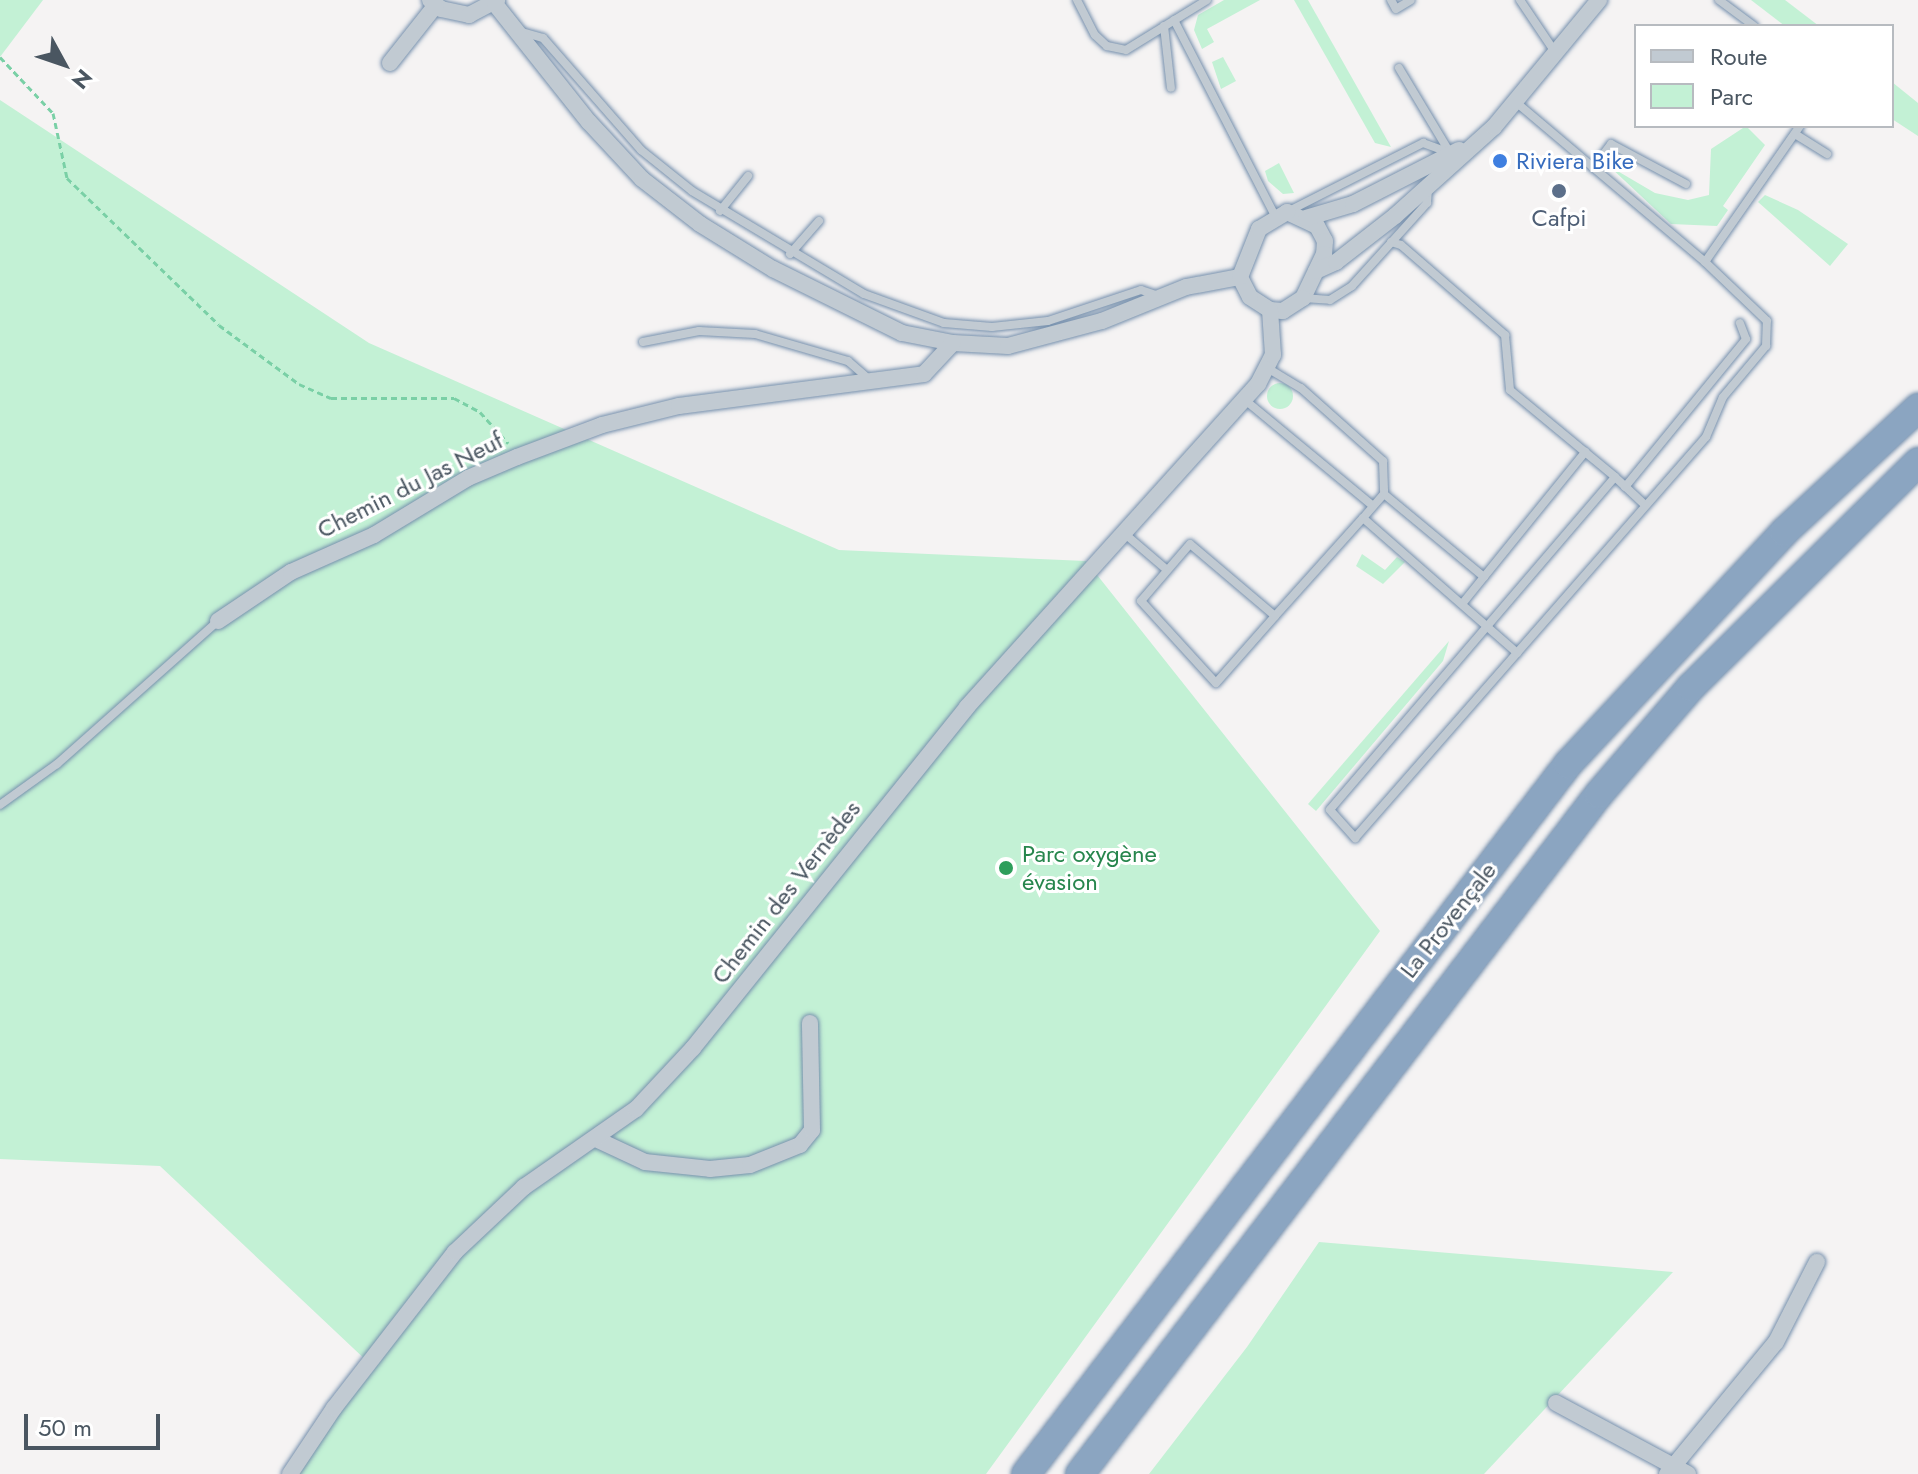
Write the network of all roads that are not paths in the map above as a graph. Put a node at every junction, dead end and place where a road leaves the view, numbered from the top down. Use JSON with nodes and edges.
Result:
{"nodes":[{"id":1,"x":1077,"y":0,"type":"edge"},
{"id":2,"x":1207,"y":0,"type":"edge"},
{"id":3,"x":1391,"y":0,"type":"edge"},
{"id":4,"x":1411,"y":0,"type":"edge"},
{"id":5,"x":1520,"y":0,"type":"edge"},
{"id":6,"x":1599,"y":0,"type":"edge"},
{"id":7,"x":1719,"y":0,"type":"edge"},
{"id":8,"x":433,"y":2,"type":"edge"},
{"id":9,"x":496,"y":2,"type":"edge"},
{"id":10,"x":1174,"y":20,"type":"junction"},
{"id":11,"x":1751,"y":24,"type":"edge"},
{"id":12,"x":1164,"y":26,"type":"junction"},
{"id":13,"x":515,"y":30,"type":"junction"},
{"id":14,"x":1558,"y":55,"type":"junction"},
{"id":15,"x":390,"y":63,"type":"dead end"},
{"id":16,"x":1399,"y":68,"type":"dead end"},
{"id":17,"x":1171,"y":88,"type":"dead end"},
{"id":18,"x":1517,"y":103,"type":"junction"},
{"id":19,"x":1797,"y":130,"type":"edge"},
{"id":20,"x":1468,"y":147,"type":"junction"},
{"id":21,"x":1450,"y":153,"type":"junction"},
{"id":22,"x":1827,"y":154,"type":"dead end"},
{"id":23,"x":1593,"y":168,"type":"junction"},
{"id":24,"x":748,"y":176,"type":"dead end"},
{"id":25,"x":1686,"y":184,"type":"dead end"},
{"id":26,"x":1428,"y":189,"type":"junction"},
{"id":27,"x":720,"y":211,"type":"junction"},
{"id":28,"x":1281,"y":214,"type":"junction"},
{"id":29,"x":1306,"y":218,"type":"junction"},
{"id":30,"x":819,"y":221,"type":"dead end"},
{"id":31,"x":1391,"y":242,"type":"junction"},
{"id":32,"x":790,"y":254,"type":"junction"},
{"id":33,"x":1705,"y":262,"type":"junction"},
{"id":34,"x":1316,"y":271,"type":"junction"},
{"id":35,"x":1240,"y":277,"type":"junction"},
{"id":36,"x":1163,"y":297,"type":"junction"},
{"id":37,"x":1303,"y":298,"type":"junction"},
{"id":38,"x":1270,"y":310,"type":"junction"},
{"id":39,"x":1740,"y":323,"type":"dead end"},
{"id":40,"x":643,"y":342,"type":"dead end"},
{"id":41,"x":953,"y":343,"type":"junction"},
{"id":42,"x":1269,"y":369,"type":"junction"},
{"id":43,"x":872,"y":382,"type":"junction"},
{"id":44,"x":1245,"y":400,"type":"junction"},
{"id":45,"x":1918,"y":408,"type":"edge"},
{"id":46,"x":1585,"y":452,"type":"junction"},
{"id":47,"x":1918,"y":462,"type":"edge"},
{"id":48,"x":1615,"y":477,"type":"junction"},
{"id":49,"x":1625,"y":487,"type":"junction"},
{"id":50,"x":1384,"y":494,"type":"junction"},
{"id":51,"x":1645,"y":505,"type":"junction"},
{"id":52,"x":1373,"y":506,"type":"junction"},
{"id":53,"x":1363,"y":518,"type":"junction"},
{"id":54,"x":1125,"y":534,"type":"junction"},
{"id":55,"x":1167,"y":570,"type":"junction"},
{"id":56,"x":1484,"y":577,"type":"junction"},
{"id":57,"x":1462,"y":604,"type":"junction"},
{"id":58,"x":1275,"y":616,"type":"junction"},
{"id":59,"x":218,"y":621,"type":"joint"},
{"id":60,"x":1487,"y":626,"type":"junction"},
{"id":61,"x":1517,"y":653,"type":"junction"},
{"id":62,"x":0,"y":805,"type":"edge"},
{"id":63,"x":810,"y":1023,"type":"dead end"},
{"id":64,"x":598,"y":1140,"type":"junction"},
{"id":65,"x":1817,"y":1262,"type":"dead end"},
{"id":66,"x":1556,"y":1403,"type":"dead end"},
{"id":67,"x":1669,"y":1469,"type":"edge"},
{"id":68,"x":290,"y":1474,"type":"edge"},
{"id":69,"x":1026,"y":1474,"type":"edge"},
{"id":70,"x":1080,"y":1474,"type":"edge"},
{"id":71,"x":1688,"y":1474,"type":"edge"}],
"edges":[{"from":1,"to":12,"type":"lane"},
{"from":2,"to":10,"type":"lane"},
{"from":3,"to":4,"type":"lane"},
{"from":5,"to":14,"type":"lane"},
{"from":6,"to":14,"type":"street"},
{"from":7,"to":11,"type":"lane"},
{"from":8,"to":9,"type":"street"},
{"from":8,"to":15,"type":"street"},
{"from":9,"to":13,"type":"street"},
{"from":10,"to":12,"type":"lane"},
{"from":10,"to":28,"type":"lane"},
{"from":12,"to":17,"type":"lane"},
{"from":13,"to":27,"type":"lane"},
{"from":13,"to":41,"type":"street"},
{"from":14,"to":18,"type":"street"},
{"from":16,"to":21,"type":"lane"},
{"from":18,"to":20,"type":"street"},
{"from":18,"to":23,"type":"lane"},
{"from":19,"to":22,"type":"lane"},
{"from":19,"to":33,"type":"lane"},
{"from":20,"to":21,"type":"street"},
{"from":20,"to":26,"type":"street"},
{"from":21,"to":28,"type":"lane"},
{"from":21,"to":29,"type":"street"},
{"from":23,"to":25,"type":"lane"},
{"from":23,"to":33,"type":"lane"},
{"from":24,"to":27,"type":"lane"},
{"from":26,"to":31,"type":"lane"},
{"from":26,"to":34,"type":"street"},
{"from":27,"to":32,"type":"lane"},
{"from":28,"to":29,"type":"street"},
{"from":28,"to":35,"type":"street"},
{"from":29,"to":34,"type":"street"},
{"from":30,"to":32,"type":"lane"},
{"from":31,"to":37,"type":"lane"},
{"from":31,"to":46,"type":"lane"},
{"from":32,"to":36,"type":"lane"},
{"from":33,"to":51,"type":"lane"},
{"from":34,"to":37,"type":"street"},
{"from":35,"to":36,"type":"street"},
{"from":35,"to":38,"type":"street"},
{"from":36,"to":41,"type":"street"},
{"from":37,"to":38,"type":"street"},
{"from":38,"to":42,"type":"street"},
{"from":39,"to":49,"type":"lane"},
{"from":40,"to":43,"type":"lane"},
{"from":41,"to":43,"type":"street","name":"Chemin du Jas Neuf"},
{"from":42,"to":44,"type":"street","name":"Chemin des Vernèdes"},
{"from":42,"to":50,"type":"lane"},
{"from":43,"to":59,"type":"street","name":"Chemin du Jas Neuf"},
{"from":44,"to":52,"type":"lane"},
{"from":44,"to":54,"type":"street","name":"Chemin des Vernèdes"},
{"from":45,"to":69,"type":"highway","name":"La Provençale"},
{"from":46,"to":48,"type":"lane"},
{"from":46,"to":56,"type":"lane"},
{"from":47,"to":70,"type":"highway","name":"La Provençale"},
{"from":48,"to":49,"type":"lane"},
{"from":48,"to":60,"type":"lane"},
{"from":49,"to":51,"type":"lane"},
{"from":50,"to":52,"type":"lane"},
{"from":50,"to":56,"type":"lane"},
{"from":51,"to":61,"type":"lane"},
{"from":52,"to":53,"type":"lane"},
{"from":53,"to":57,"type":"lane"},
{"from":53,"to":58,"type":"lane"},
{"from":54,"to":55,"type":"lane"},
{"from":54,"to":64,"type":"street","name":"Chemin des Vernèdes"},
{"from":55,"to":58,"type":"lane"},
{"from":55,"to":58,"type":"lane"},
{"from":56,"to":57,"type":"lane"},
{"from":57,"to":60,"type":"lane"},
{"from":59,"to":62,"type":"lane","name":"Chemin du Jas Neuf"},
{"from":60,"to":61,"type":"lane"},
{"from":60,"to":61,"type":"lane"},
{"from":63,"to":64,"type":"street"},
{"from":64,"to":68,"type":"street","name":"Chemin des Vernèdes"},
{"from":65,"to":67,"type":"street"},
{"from":66,"to":67,"type":"street"},
{"from":67,"to":71,"type":"street"}]}
